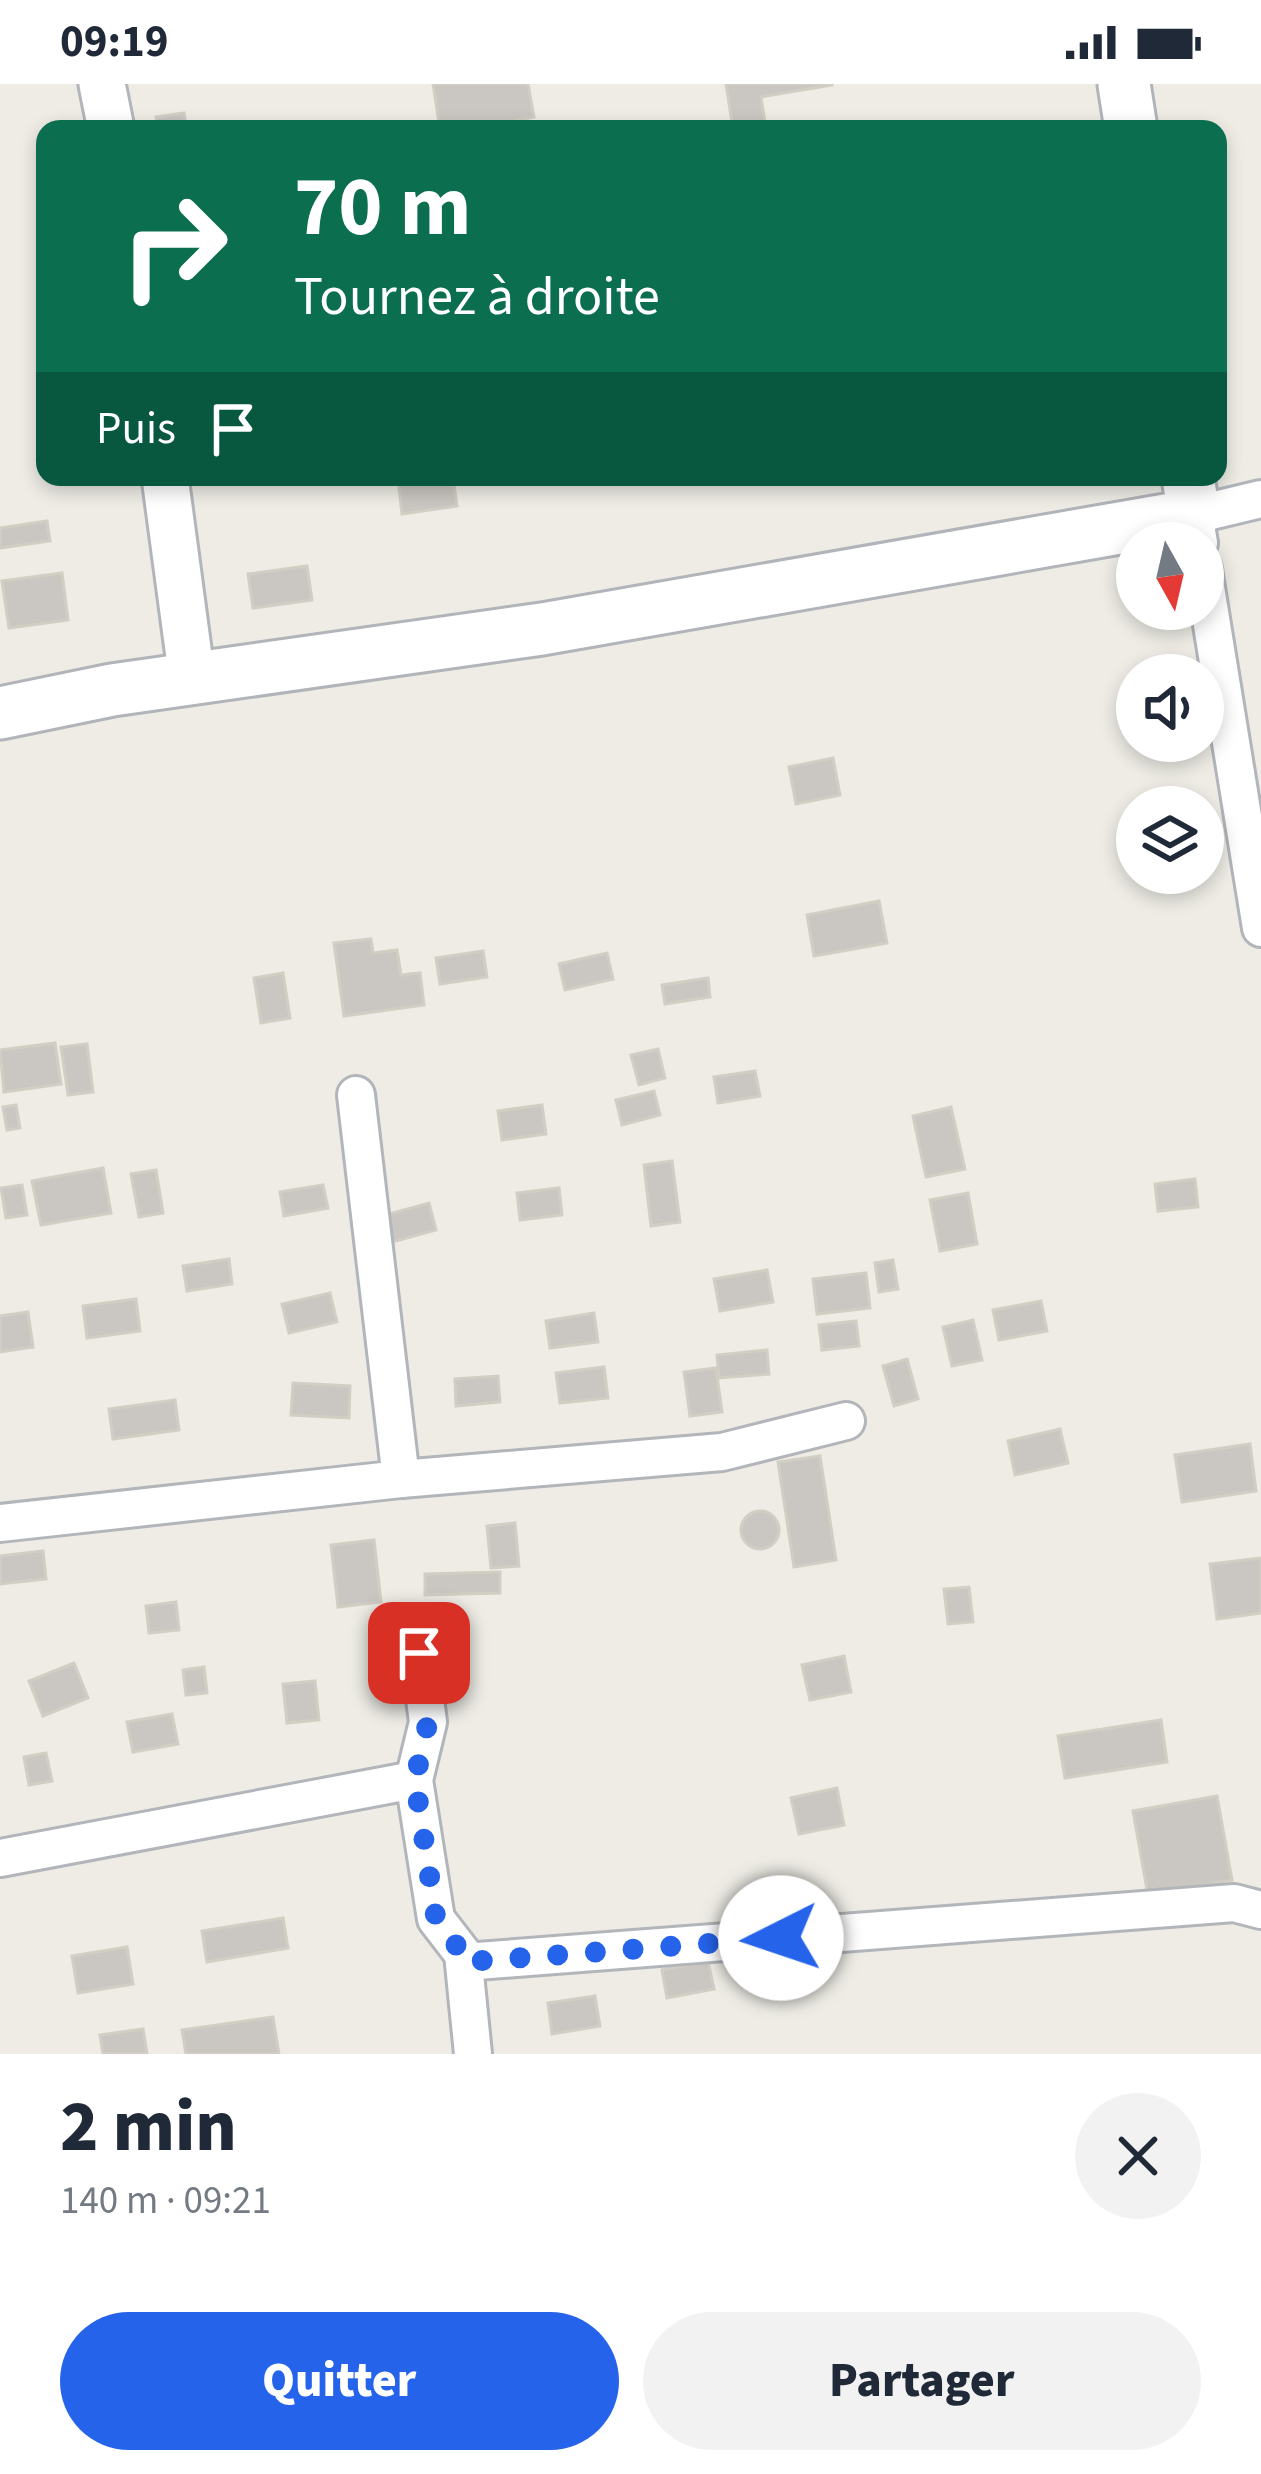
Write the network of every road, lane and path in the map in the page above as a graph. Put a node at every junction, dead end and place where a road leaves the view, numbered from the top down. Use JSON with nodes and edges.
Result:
{"nodes":[{"id":1,"x":103,"y":84,"type":"edge"},
{"id":2,"x":1124,"y":84,"type":"edge"},
{"id":3,"x":109,"y":120,"type":"edge"},
{"id":4,"x":1130,"y":120,"type":"edge"},
{"id":5,"x":166,"y":486,"type":"edge"},
{"id":6,"x":1261,"y":499,"type":"edge"},
{"id":7,"x":1194,"y":512,"type":"edge"},
{"id":8,"x":1213,"y":630,"type":"edge"},
{"id":9,"x":192,"y":679,"type":"junction"},
{"id":10,"x":0,"y":713,"type":"edge"},
{"id":11,"x":1261,"y":928,"type":"edge"},
{"id":12,"x":356,"y":1095,"type":"dead end"},
{"id":13,"x":846,"y":1421,"type":"dead end"},
{"id":14,"x":401,"y":1479,"type":"junction"},
{"id":15,"x":0,"y":1523,"type":"edge"},
{"id":16,"x":419,"y":1653,"type":"dead end"},
{"id":17,"x":415,"y":1780,"type":"junction"},
{"id":18,"x":0,"y":1858,"type":"edge"},
{"id":19,"x":1261,"y":1910,"type":"edge"},
{"id":20,"x":464,"y":1962,"type":"junction"},
{"id":21,"x":472,"y":2054,"type":"edge"}],
"edges":[{"from":1,"to":3,"type":"street"},
{"from":2,"to":4,"type":"main road"},
{"from":5,"to":9,"type":"street"},
{"from":6,"to":7,"type":"street"},
{"from":7,"to":9,"type":"main road"},
{"from":8,"to":11,"type":"street"},
{"from":9,"to":10,"type":"main road"},
{"from":12,"to":14,"type":"street"},
{"from":13,"to":14,"type":"street"},
{"from":14,"to":15,"type":"street"},
{"from":16,"to":17,"type":"street"},
{"from":17,"to":18,"type":"street"},
{"from":17,"to":20,"type":"street"},
{"from":19,"to":20,"type":"street"},
{"from":20,"to":21,"type":"street"}]}
